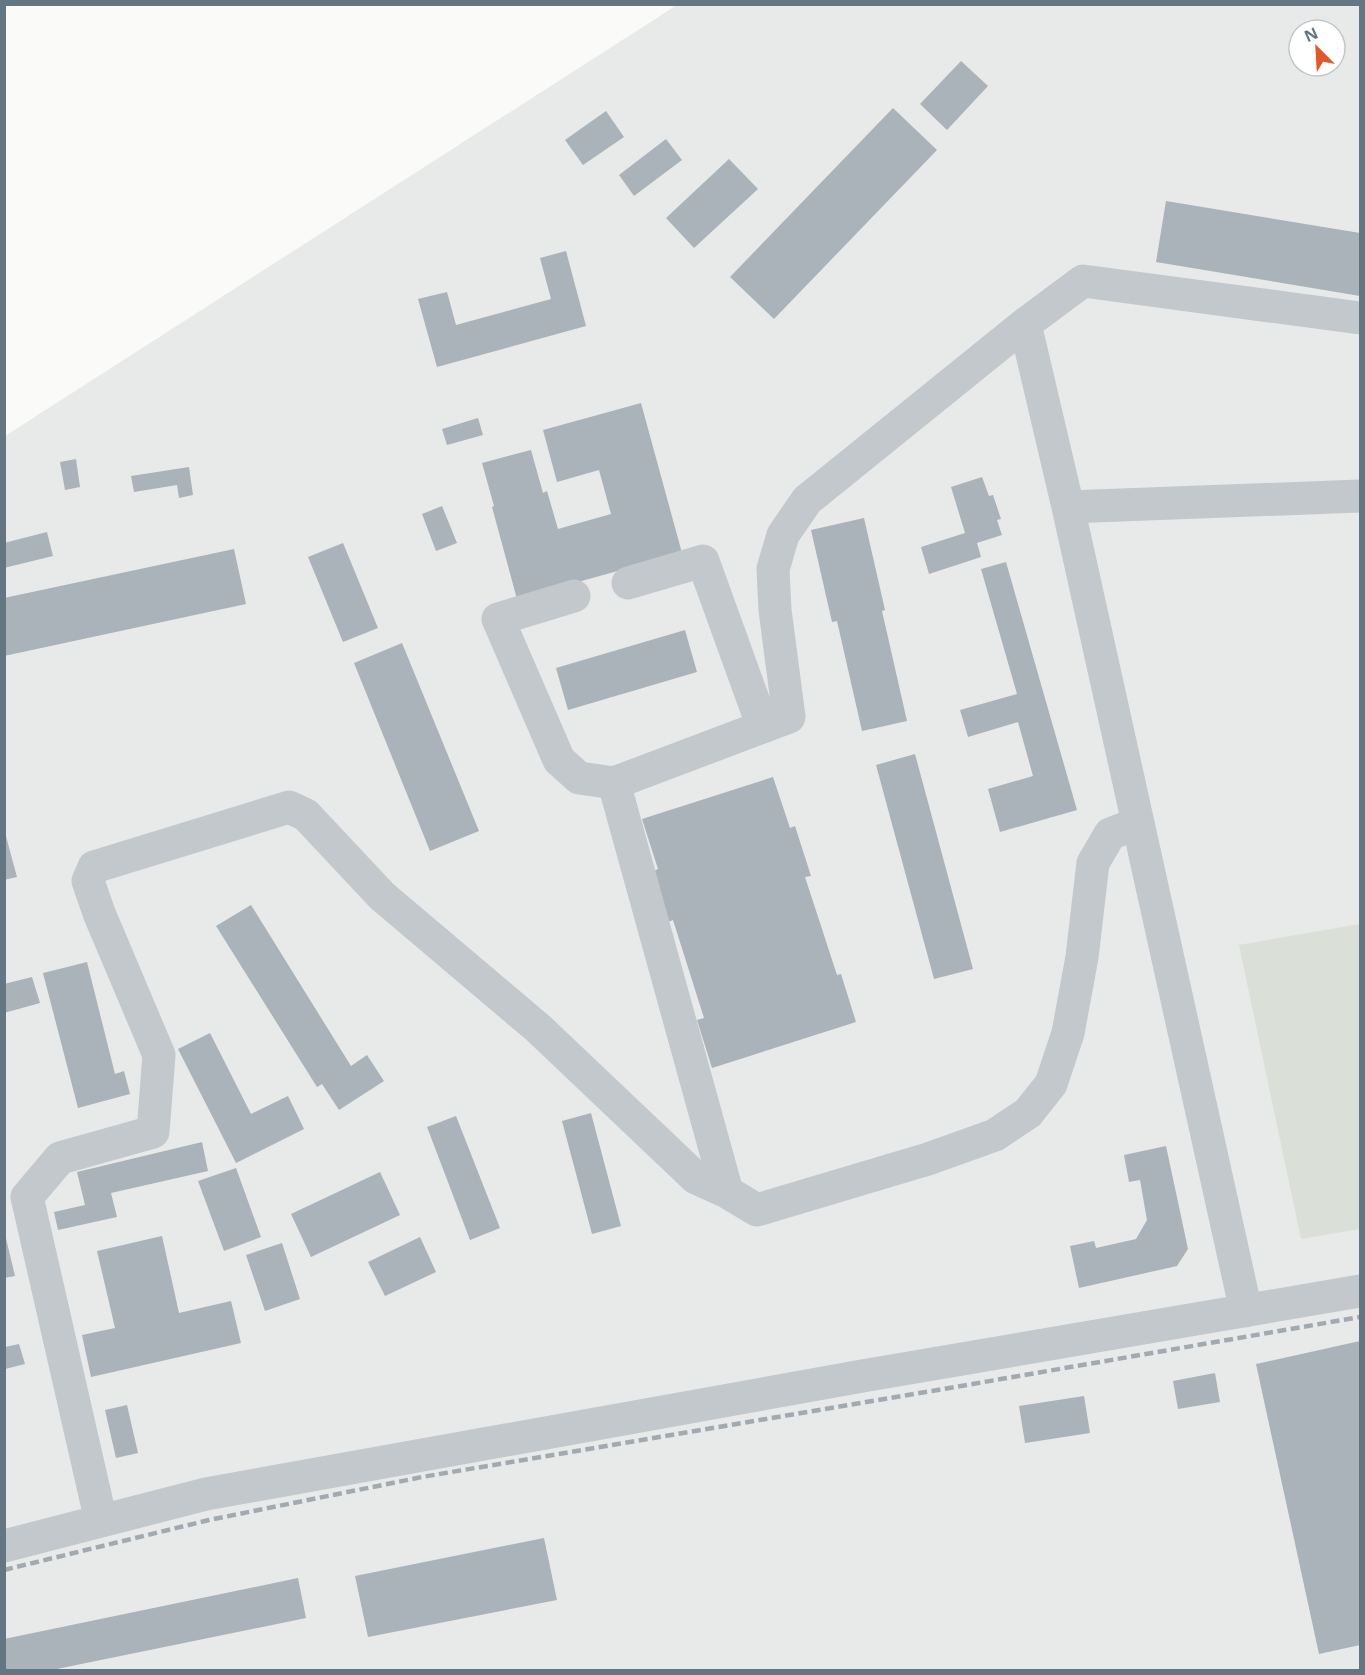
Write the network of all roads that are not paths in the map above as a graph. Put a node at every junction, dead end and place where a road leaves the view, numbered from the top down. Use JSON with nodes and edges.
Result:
{"nodes":[{"id":1,"x":1360,"y":318,"type":"edge"},
{"id":2,"x":1025,"y":324,"type":"junction"},
{"id":3,"x":1360,"y":496,"type":"edge"},
{"id":4,"x":1068,"y":507,"type":"junction"},
{"id":5,"x":628,"y":583,"type":"dead end"},
{"id":6,"x":574,"y":596,"type":"dead end"},
{"id":7,"x":763,"y":727,"type":"junction"},
{"id":8,"x":614,"y":783,"type":"junction"},
{"id":9,"x":1138,"y":823,"type":"junction"},
{"id":10,"x":727,"y":1192,"type":"junction"},
{"id":11,"x":1360,"y":1291,"type":"edge"},
{"id":12,"x":1246,"y":1311,"type":"junction"},
{"id":13,"x":101,"y":1521,"type":"junction"},
{"id":14,"x":4,"y":1546,"type":"edge"}],
"edges":[{"from":1,"to":2,"type":"street"},
{"from":2,"to":4,"type":"street"},
{"from":2,"to":7,"type":"street"},
{"from":3,"to":4,"type":"street"},
{"from":4,"to":9,"type":"street"},
{"from":5,"to":7,"type":"street"},
{"from":6,"to":8,"type":"street"},
{"from":7,"to":8,"type":"street"},
{"from":8,"to":10,"type":"street"},
{"from":9,"to":10,"type":"street"},
{"from":9,"to":12,"type":"street"},
{"from":10,"to":13,"type":"street"},
{"from":11,"to":12,"type":"street"},
{"from":12,"to":13,"type":"street"},
{"from":13,"to":14,"type":"street"}]}
